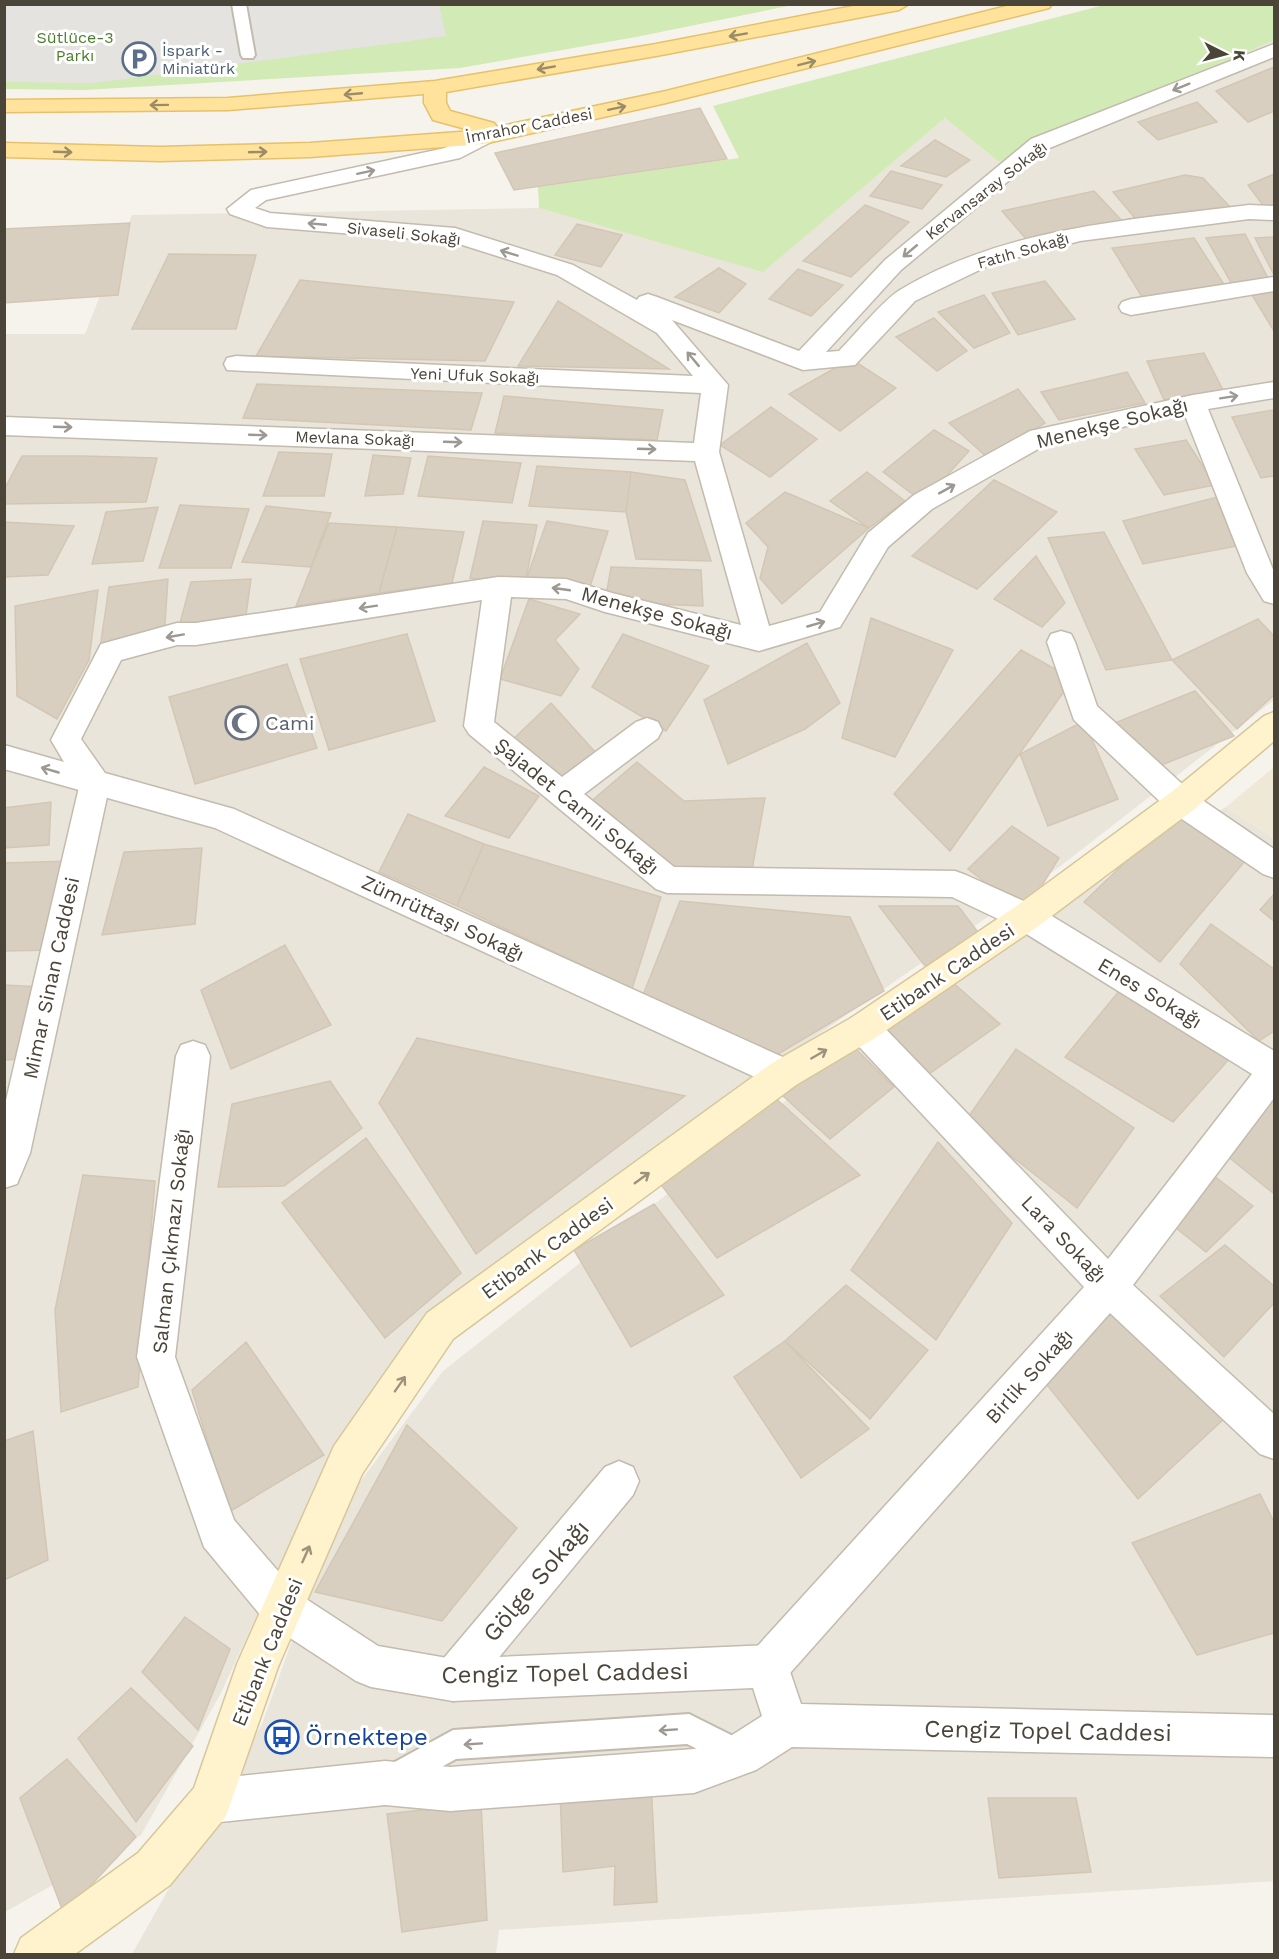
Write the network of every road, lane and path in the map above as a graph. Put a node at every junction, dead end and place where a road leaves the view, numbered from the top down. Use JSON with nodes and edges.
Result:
{"nodes":[{"id":1,"x":239,"y":4,"type":"edge"},
{"id":2,"x":899,"y":4,"type":"edge"},
{"id":3,"x":1042,"y":4,"type":"edge"},
{"id":4,"x":656,"y":50,"type":"junction"},
{"id":5,"x":1275,"y":50,"type":"edge"},
{"id":6,"x":248,"y":55,"type":"dead end"},
{"id":7,"x":701,"y":73,"type":"junction"},
{"id":8,"x":435,"y":87,"type":"junction"},
{"id":9,"x":4,"y":106,"type":"edge"},
{"id":10,"x":493,"y":134,"type":"junction"},
{"id":11,"x":4,"y":150,"type":"edge"},
{"id":12,"x":1275,"y":213,"type":"edge"},
{"id":13,"x":565,"y":270,"type":"junction"},
{"id":14,"x":1275,"y":284,"type":"edge"},
{"id":15,"x":1131,"y":307,"type":"dead end"},
{"id":16,"x":803,"y":362,"type":"junction"},
{"id":17,"x":236,"y":364,"type":"dead end"},
{"id":18,"x":715,"y":385,"type":"junction"},
{"id":19,"x":1275,"y":390,"type":"edge"},
{"id":20,"x":1193,"y":403,"type":"junction"},
{"id":21,"x":4,"y":426,"type":"edge"},
{"id":22,"x":706,"y":452,"type":"junction"},
{"id":23,"x":498,"y":587,"type":"junction"},
{"id":24,"x":1275,"y":594,"type":"edge"},
{"id":25,"x":759,"y":640,"type":"junction"},
{"id":26,"x":1061,"y":642,"type":"dead end"},
{"id":27,"x":1275,"y":724,"type":"edge"},
{"id":28,"x":647,"y":730,"type":"dead end"},
{"id":29,"x":4,"y":757,"type":"edge"},
{"id":30,"x":94,"y":783,"type":"junction"},
{"id":31,"x":562,"y":794,"type":"junction"},
{"id":32,"x":1181,"y":802,"type":"junction"},
{"id":33,"x":1275,"y":865,"type":"edge"},
{"id":34,"x":1026,"y":917,"type":"junction"},
{"id":35,"x":863,"y":1028,"type":"junction"},
{"id":36,"x":192,"y":1056,"type":"dead end"},
{"id":37,"x":1275,"y":1070,"type":"edge"},
{"id":38,"x":784,"y":1074,"type":"junction"},
{"id":39,"x":4,"y":1172,"type":"edge"},
{"id":40,"x":1109,"y":1287,"type":"junction"},
{"id":41,"x":1275,"y":1440,"type":"edge"},
{"id":42,"x":619,"y":1481,"type":"dead end"},
{"id":43,"x":282,"y":1608,"type":"junction"},
{"id":44,"x":768,"y":1666,"type":"junction"},
{"id":45,"x":453,"y":1680,"type":"junction"},
{"id":46,"x":786,"y":1725,"type":"junction"},
{"id":47,"x":1275,"y":1736,"type":"edge"},
{"id":48,"x":211,"y":1801,"type":"junction"},
{"id":49,"x":37,"y":1954,"type":"edge"}],
"edges":[{"from":1,"to":6,"type":"lane"},
{"from":2,"to":4,"type":"main road","one_way":true},
{"from":7,"to":3,"type":"main road","name":"İmrahor Caddesi","one_way":true},
{"from":4,"to":7,"type":"main road"},
{"from":4,"to":8,"type":"main road","one_way":true},
{"from":5,"to":16,"type":"street","name":"Kervansaray Sokağı","one_way":true},
{"from":10,"to":7,"type":"main road","name":"İmrahor Caddesi","one_way":true},
{"from":8,"to":9,"type":"main road","one_way":true},
{"from":8,"to":10,"type":"main road"},
{"from":11,"to":10,"type":"main road","name":"İmrahor Caddesi","one_way":true},
{"from":13,"to":10,"type":"street","name":"Sivaseli Sokağı","one_way":true},
{"from":12,"to":16,"type":"street","name":"Fatıh Sokağı"},
{"from":13,"to":16,"type":"street"},
{"from":18,"to":13,"type":"street","name":"Sivaseli Sokağı","one_way":true},
{"from":14,"to":15,"type":"street"},
{"from":17,"to":18,"type":"street","name":"Yeni Ufuk Sokağı"},
{"from":18,"to":22,"type":"street"},
{"from":20,"to":19,"type":"street","name":"Menekşe Sokağı","one_way":true},
{"from":20,"to":24,"type":"street"},
{"from":25,"to":20,"type":"street","name":"Menekşe Sokağı","one_way":true},
{"from":21,"to":22,"type":"street","name":"Mevlana Sokağı","one_way":true},
{"from":22,"to":25,"type":"street"},
{"from":25,"to":23,"type":"street","name":"Menekşe Sokağı","one_way":true},
{"from":23,"to":30,"type":"street","name":"Menekşe Sokağı","one_way":true},
{"from":23,"to":31,"type":"street","name":"Şajadet Camii Sokağı"},
{"from":26,"to":32,"type":"street"},
{"from":27,"to":32,"type":"main road","name":"Etibank Caddesi"},
{"from":28,"to":31,"type":"street"},
{"from":30,"to":29,"type":"street","name":"Zümrüttaşı Sokağı","one_way":true},
{"from":30,"to":38,"type":"street","name":"Zümrüttaşı Sokağı"},
{"from":30,"to":39,"type":"street","name":"Mimar Sinan Caddesi"},
{"from":31,"to":34,"type":"street","name":"Şajadet Camii Sokağı"},
{"from":32,"to":33,"type":"street"},
{"from":32,"to":34,"type":"main road","name":"Etibank Caddesi"},
{"from":34,"to":35,"type":"main road","name":"Etibank Caddesi"},
{"from":34,"to":37,"type":"street","name":"Enes Sokağı"},
{"from":38,"to":35,"type":"main road","name":"Etibank Caddesi","one_way":true},
{"from":35,"to":40,"type":"street","name":"Lara Sokağı"},
{"from":36,"to":43,"type":"street","name":"Salman Çıkmazı Sokağı"},
{"from":37,"to":40,"type":"street","name":"Birlik Sokağı"},
{"from":43,"to":38,"type":"main road","name":"Etibank Caddesi","one_way":true},
{"from":40,"to":41,"type":"street","name":"Lara Sokağı"},
{"from":40,"to":44,"type":"street","name":"Birlik Sokağı"},
{"from":42,"to":45,"type":"street","name":"Gölge Sokağı"},
{"from":43,"to":45,"type":"street","name":"Cengiz Topel Caddesi"},
{"from":43,"to":48,"type":"main road","name":"Etibank Caddesi"},
{"from":44,"to":45,"type":"street","name":"Cengiz Topel Caddesi"},
{"from":44,"to":46,"type":"street"},
{"from":46,"to":47,"type":"street","name":"Cengiz Topel Caddesi"},
{"from":46,"to":48,"type":"street"},
{"from":48,"to":49,"type":"main road","name":"Etibank Caddesi"}]}
